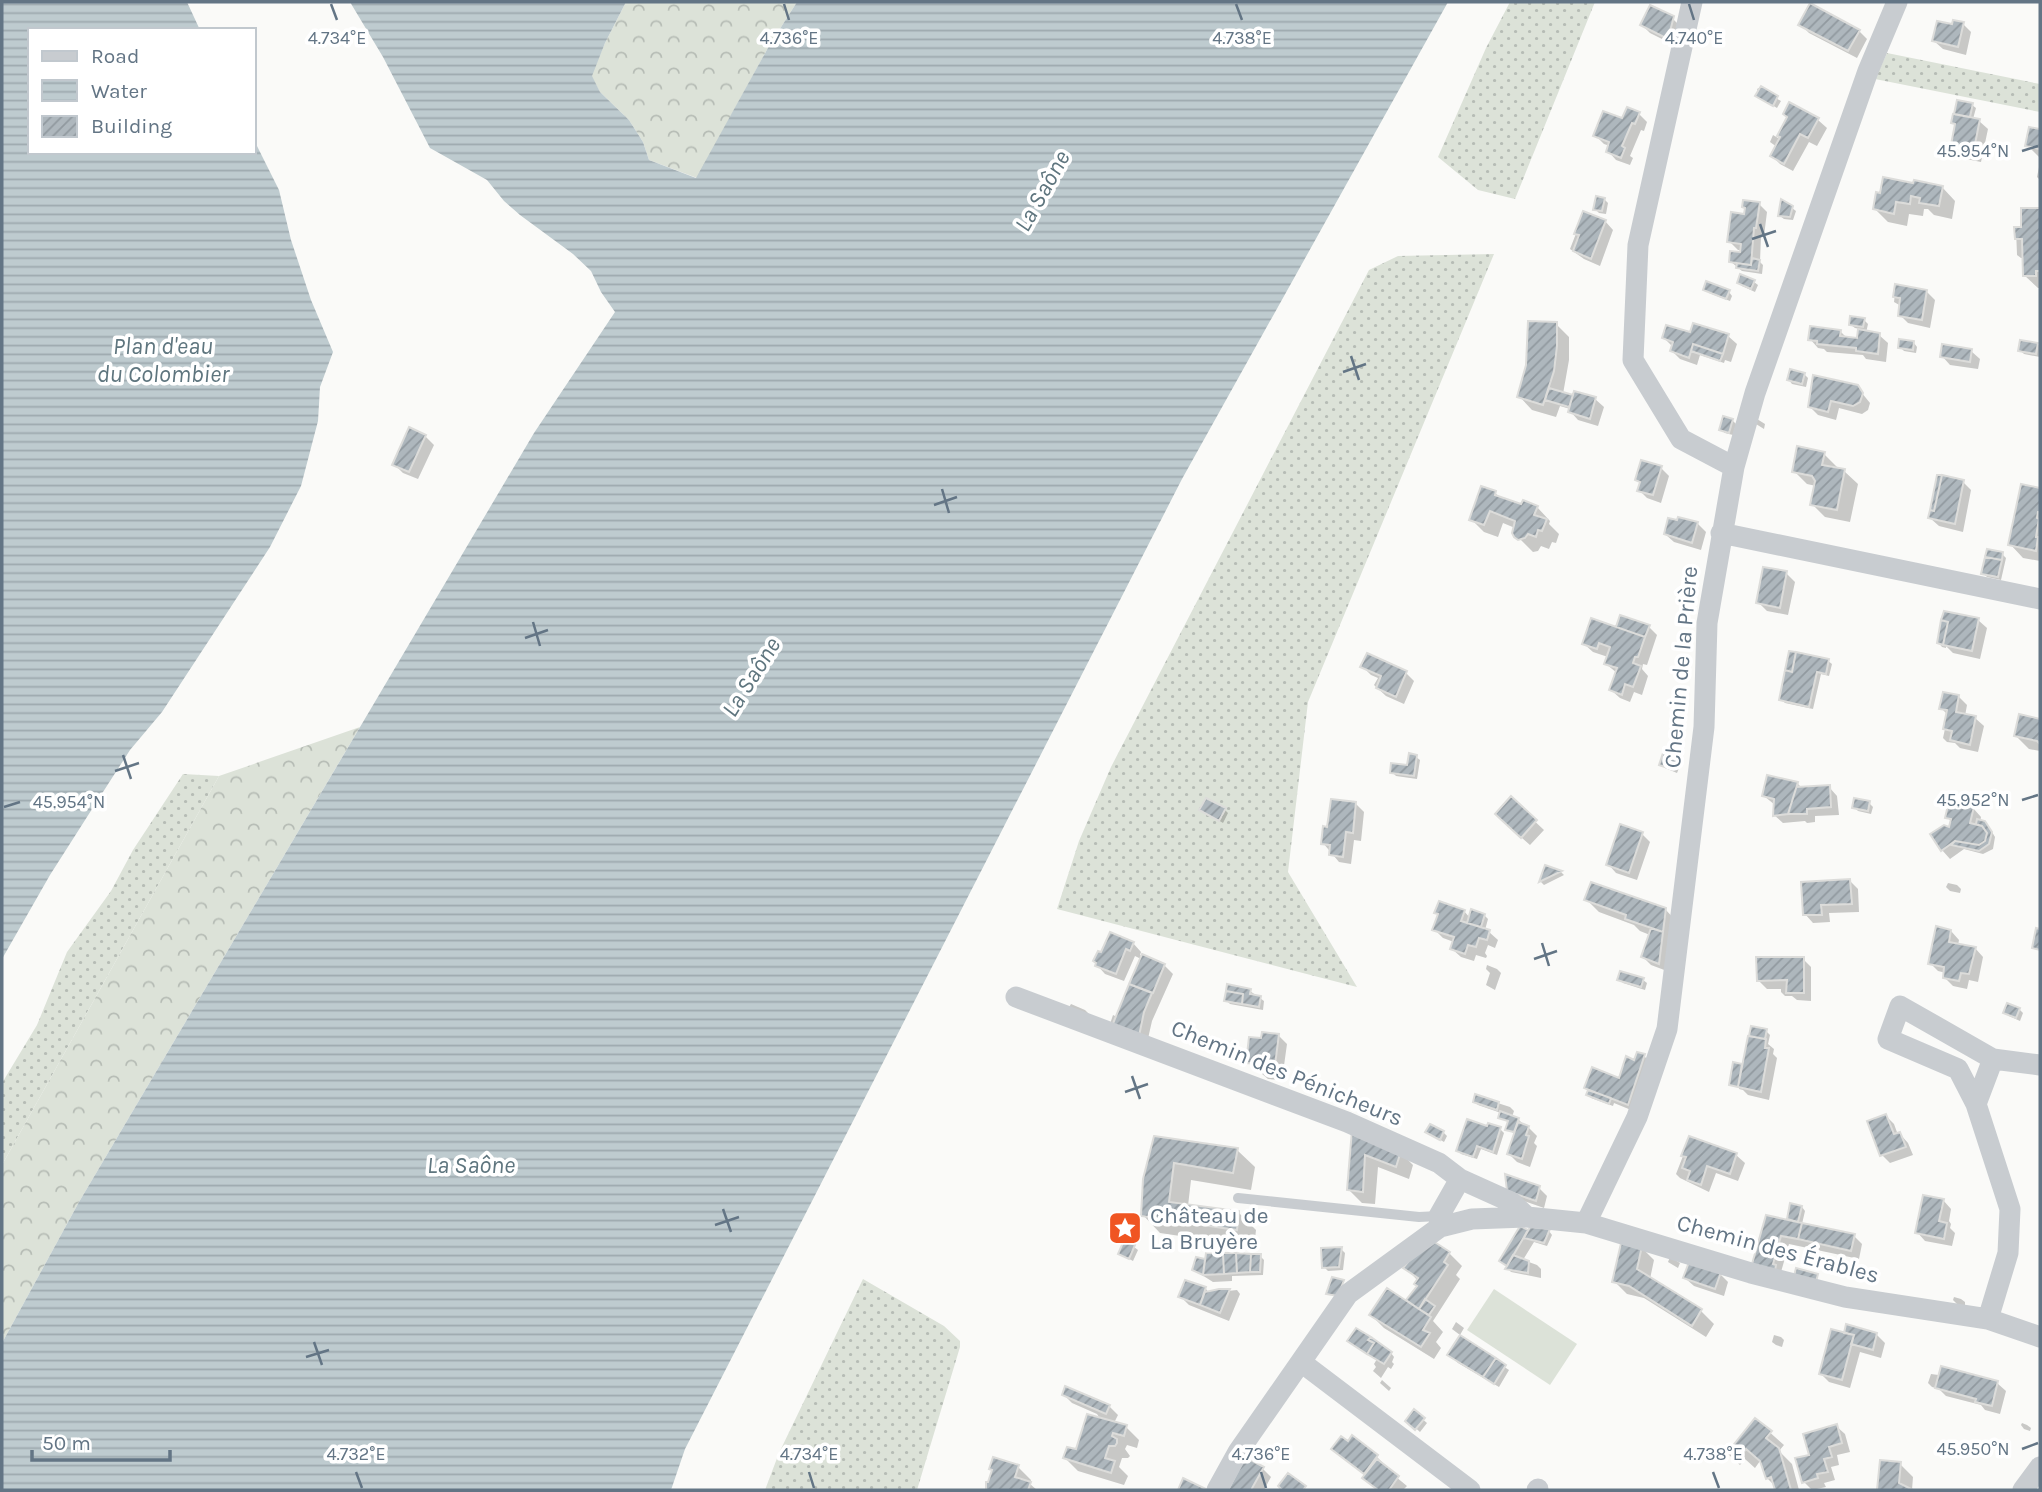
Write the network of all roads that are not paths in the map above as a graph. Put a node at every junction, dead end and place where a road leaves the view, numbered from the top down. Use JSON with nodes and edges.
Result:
{"nodes":[{"id":1,"x":1692,"y":2,"type":"edge"},
{"id":2,"x":1897,"y":2,"type":"edge"},
{"id":3,"x":1734,"y":467,"type":"junction"},
{"id":4,"x":1721,"y":533,"type":"junction"},
{"id":5,"x":2040,"y":599,"type":"edge"},
{"id":6,"x":1016,"y":998,"type":"dead end"},
{"id":7,"x":1993,"y":1059,"type":"junction"},
{"id":8,"x":2040,"y":1065,"type":"edge"},
{"id":9,"x":1976,"y":1104,"type":"junction"},
{"id":10,"x":1460,"y":1180,"type":"junction"},
{"id":11,"x":1238,"y":1198,"type":"dead end"},
{"id":12,"x":1527,"y":1217,"type":"junction"},
{"id":13,"x":1439,"y":1222,"type":"junction"},
{"id":14,"x":1586,"y":1223,"type":"junction"},
{"id":15,"x":1988,"y":1319,"type":"junction"},
{"id":16,"x":2040,"y":1337,"type":"edge"},
{"id":17,"x":1300,"y":1362,"type":"junction"},
{"id":18,"x":2040,"y":1467,"type":"edge"},
{"id":19,"x":1217,"y":1490,"type":"edge"},
{"id":20,"x":1470,"y":1490,"type":"edge"},
{"id":21,"x":2023,"y":1490,"type":"edge"}],
"edges":[{"from":1,"to":3,"type":"street"},
{"from":2,"to":3,"type":"street","name":"Chemin de la Prière"},
{"from":3,"to":4,"type":"street","name":"Chemin de la Prière"},
{"from":4,"to":5,"type":"street"},
{"from":4,"to":14,"type":"street","name":"Chemin de la Prière"},
{"from":6,"to":10,"type":"street","name":"Chemin des Pénicheurs"},
{"from":7,"to":8,"type":"street"},
{"from":7,"to":9,"type":"street"},
{"from":7,"to":9,"type":"street"},
{"from":9,"to":15,"type":"street"},
{"from":10,"to":12,"type":"street","name":"Chemin des Pénicheurs"},
{"from":10,"to":13,"type":"street"},
{"from":11,"to":13,"type":"lane"},
{"from":12,"to":13,"type":"street","name":"Chemin des Érables"},
{"from":12,"to":14,"type":"street","name":"Chemin des Érables"},
{"from":13,"to":17,"type":"street"},
{"from":14,"to":15,"type":"street","name":"Chemin des Érables"},
{"from":15,"to":16,"type":"street","name":"Chemin des Érables"},
{"from":17,"to":19,"type":"street"},
{"from":17,"to":20,"type":"street"},
{"from":18,"to":21,"type":"street"}]}
